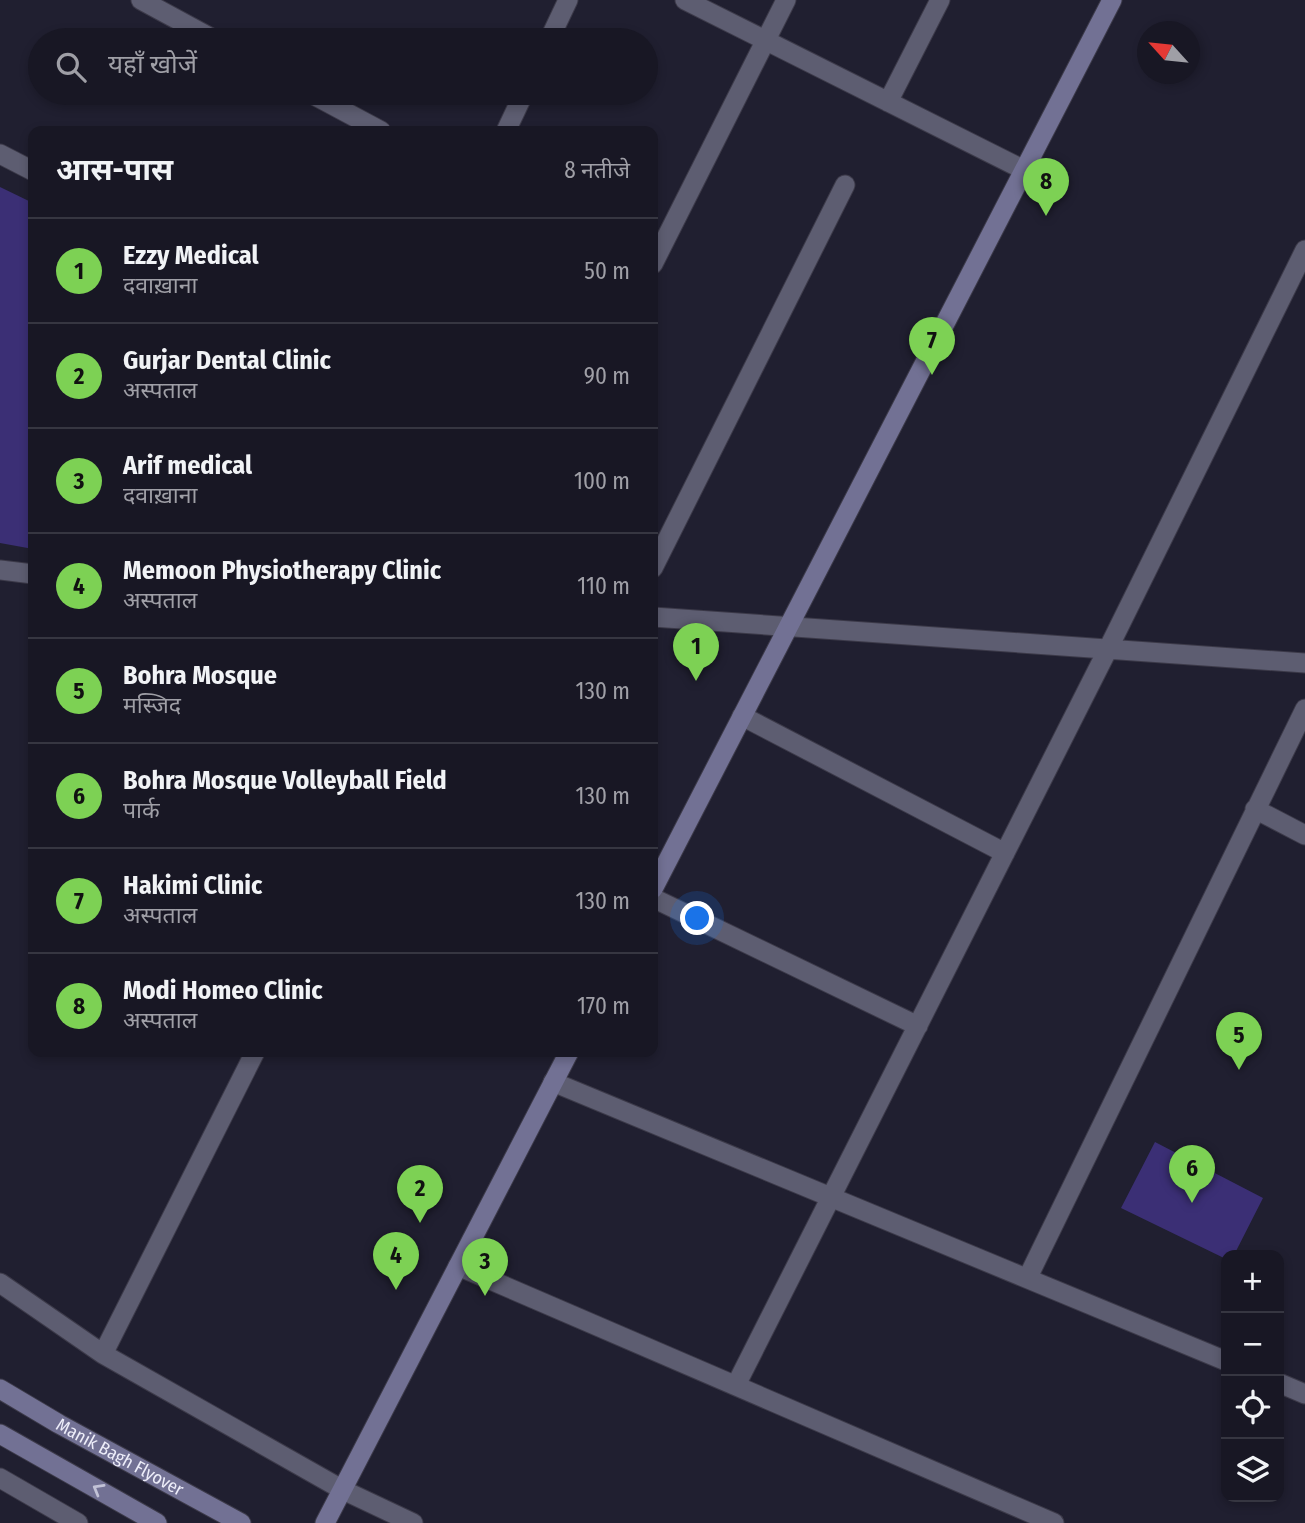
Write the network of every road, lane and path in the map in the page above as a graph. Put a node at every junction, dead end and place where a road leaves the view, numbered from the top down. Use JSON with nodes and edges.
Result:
{"nodes":[{"id":1,"x":141,"y":0,"type":"edge"},
{"id":2,"x":568,"y":0,"type":"edge"},
{"id":3,"x":685,"y":0,"type":"edge"},
{"id":4,"x":786,"y":0,"type":"edge"},
{"id":5,"x":940,"y":0,"type":"edge"},
{"id":6,"x":1112,"y":0,"type":"edge"},
{"id":7,"x":193,"y":28,"type":"edge"},
{"id":8,"x":555,"y":28,"type":"edge"},
{"id":9,"x":765,"y":41,"type":"junction"},
{"id":10,"x":888,"y":102,"type":"junction"},
{"id":11,"x":332,"y":105,"type":"edge"},
{"id":12,"x":518,"y":105,"type":"edge"},
{"id":13,"x":372,"y":126,"type":"edge"},
{"id":14,"x":508,"y":126,"type":"edge"},
{"id":15,"x":0,"y":154,"type":"edge"},
{"id":16,"x":28,"y":168,"type":"edge"},
{"id":17,"x":1024,"y":170,"type":"junction"},
{"id":18,"x":845,"y":185,"type":"dead end"},
{"id":19,"x":1305,"y":250,"type":"edge"},
{"id":20,"x":658,"y":254,"type":"edge"},
{"id":21,"x":658,"y":558,"type":"edge"},
{"id":22,"x":0,"y":570,"type":"edge"},
{"id":23,"x":28,"y":573,"type":"edge"},
{"id":24,"x":658,"y":618,"type":"edge"},
{"id":25,"x":789,"y":626,"type":"junction"},
{"id":26,"x":1108,"y":649,"type":"junction"},
{"id":27,"x":1305,"y":663,"type":"edge"},
{"id":28,"x":1305,"y":709,"type":"edge"},
{"id":29,"x":742,"y":716,"type":"junction"},
{"id":30,"x":1255,"y":809,"type":"junction"},
{"id":31,"x":1305,"y":835,"type":"edge"},
{"id":32,"x":1005,"y":853,"type":"junction"},
{"id":33,"x":658,"y":879,"type":"edge"},
{"id":34,"x":658,"y":900,"type":"edge"},
{"id":35,"x":918,"y":1026,"type":"junction"},
{"id":36,"x":252,"y":1057,"type":"edge"},
{"id":37,"x":566,"y":1057,"type":"edge"},
{"id":38,"x":554,"y":1082,"type":"junction"},
{"id":39,"x":831,"y":1198,"type":"junction"},
{"id":40,"x":458,"y":1266,"type":"junction"},
{"id":41,"x":1028,"y":1277,"type":"junction"},
{"id":42,"x":0,"y":1283,"type":"edge"},
{"id":43,"x":103,"y":1354,"type":"junction"},
{"id":44,"x":1221,"y":1359,"type":"edge"},
{"id":45,"x":736,"y":1385,"type":"junction"},
{"id":46,"x":1284,"y":1385,"type":"edge"},
{"id":47,"x":0,"y":1388,"type":"edge"},
{"id":48,"x":1305,"y":1394,"type":"edge"},
{"id":49,"x":0,"y":1434,"type":"edge"},
{"id":50,"x":0,"y":1478,"type":"edge"},
{"id":51,"x":342,"y":1490,"type":"junction"},
{"id":52,"x":78,"y":1523,"type":"edge"},
{"id":53,"x":157,"y":1523,"type":"edge"},
{"id":54,"x":241,"y":1523,"type":"edge"},
{"id":55,"x":325,"y":1523,"type":"edge"},
{"id":56,"x":413,"y":1523,"type":"edge"},
{"id":57,"x":1054,"y":1523,"type":"edge"}],
"edges":[{"from":1,"to":7,"type":"street"},
{"from":2,"to":8,"type":"street"},
{"from":3,"to":9,"type":"street"},
{"from":4,"to":9,"type":"street"},
{"from":5,"to":10,"type":"street"},
{"from":6,"to":17,"type":"main road"},
{"from":9,"to":10,"type":"street"},
{"from":9,"to":20,"type":"street"},
{"from":10,"to":17,"type":"street"},
{"from":11,"to":13,"type":"street"},
{"from":12,"to":14,"type":"street"},
{"from":15,"to":16,"type":"street"},
{"from":17,"to":25,"type":"main road"},
{"from":18,"to":21,"type":"street"},
{"from":19,"to":26,"type":"street"},
{"from":22,"to":23,"type":"street"},
{"from":24,"to":25,"type":"street"},
{"from":25,"to":26,"type":"street"},
{"from":25,"to":29,"type":"main road"},
{"from":26,"to":27,"type":"street"},
{"from":26,"to":32,"type":"street"},
{"from":28,"to":30,"type":"street"},
{"from":29,"to":32,"type":"street"},
{"from":29,"to":33,"type":"main road"},
{"from":30,"to":31,"type":"street"},
{"from":30,"to":41,"type":"street"},
{"from":32,"to":35,"type":"street"},
{"from":34,"to":35,"type":"street"},
{"from":35,"to":39,"type":"street"},
{"from":36,"to":43,"type":"street"},
{"from":37,"to":38,"type":"main road"},
{"from":38,"to":39,"type":"street"},
{"from":38,"to":40,"type":"main road"},
{"from":39,"to":41,"type":"street"},
{"from":39,"to":45,"type":"street"},
{"from":40,"to":45,"type":"street"},
{"from":40,"to":51,"type":"main road"},
{"from":41,"to":44,"type":"street"},
{"from":42,"to":43,"type":"street"},
{"from":43,"to":51,"type":"street"},
{"from":45,"to":57,"type":"street"},
{"from":46,"to":48,"type":"street"},
{"from":47,"to":54,"type":"main road","name":"Manik Bagh Flyover"},
{"from":53,"to":49,"type":"main road","one_way":true},
{"from":50,"to":52,"type":"street"},
{"from":51,"to":55,"type":"main road"},
{"from":51,"to":56,"type":"street"}]}
